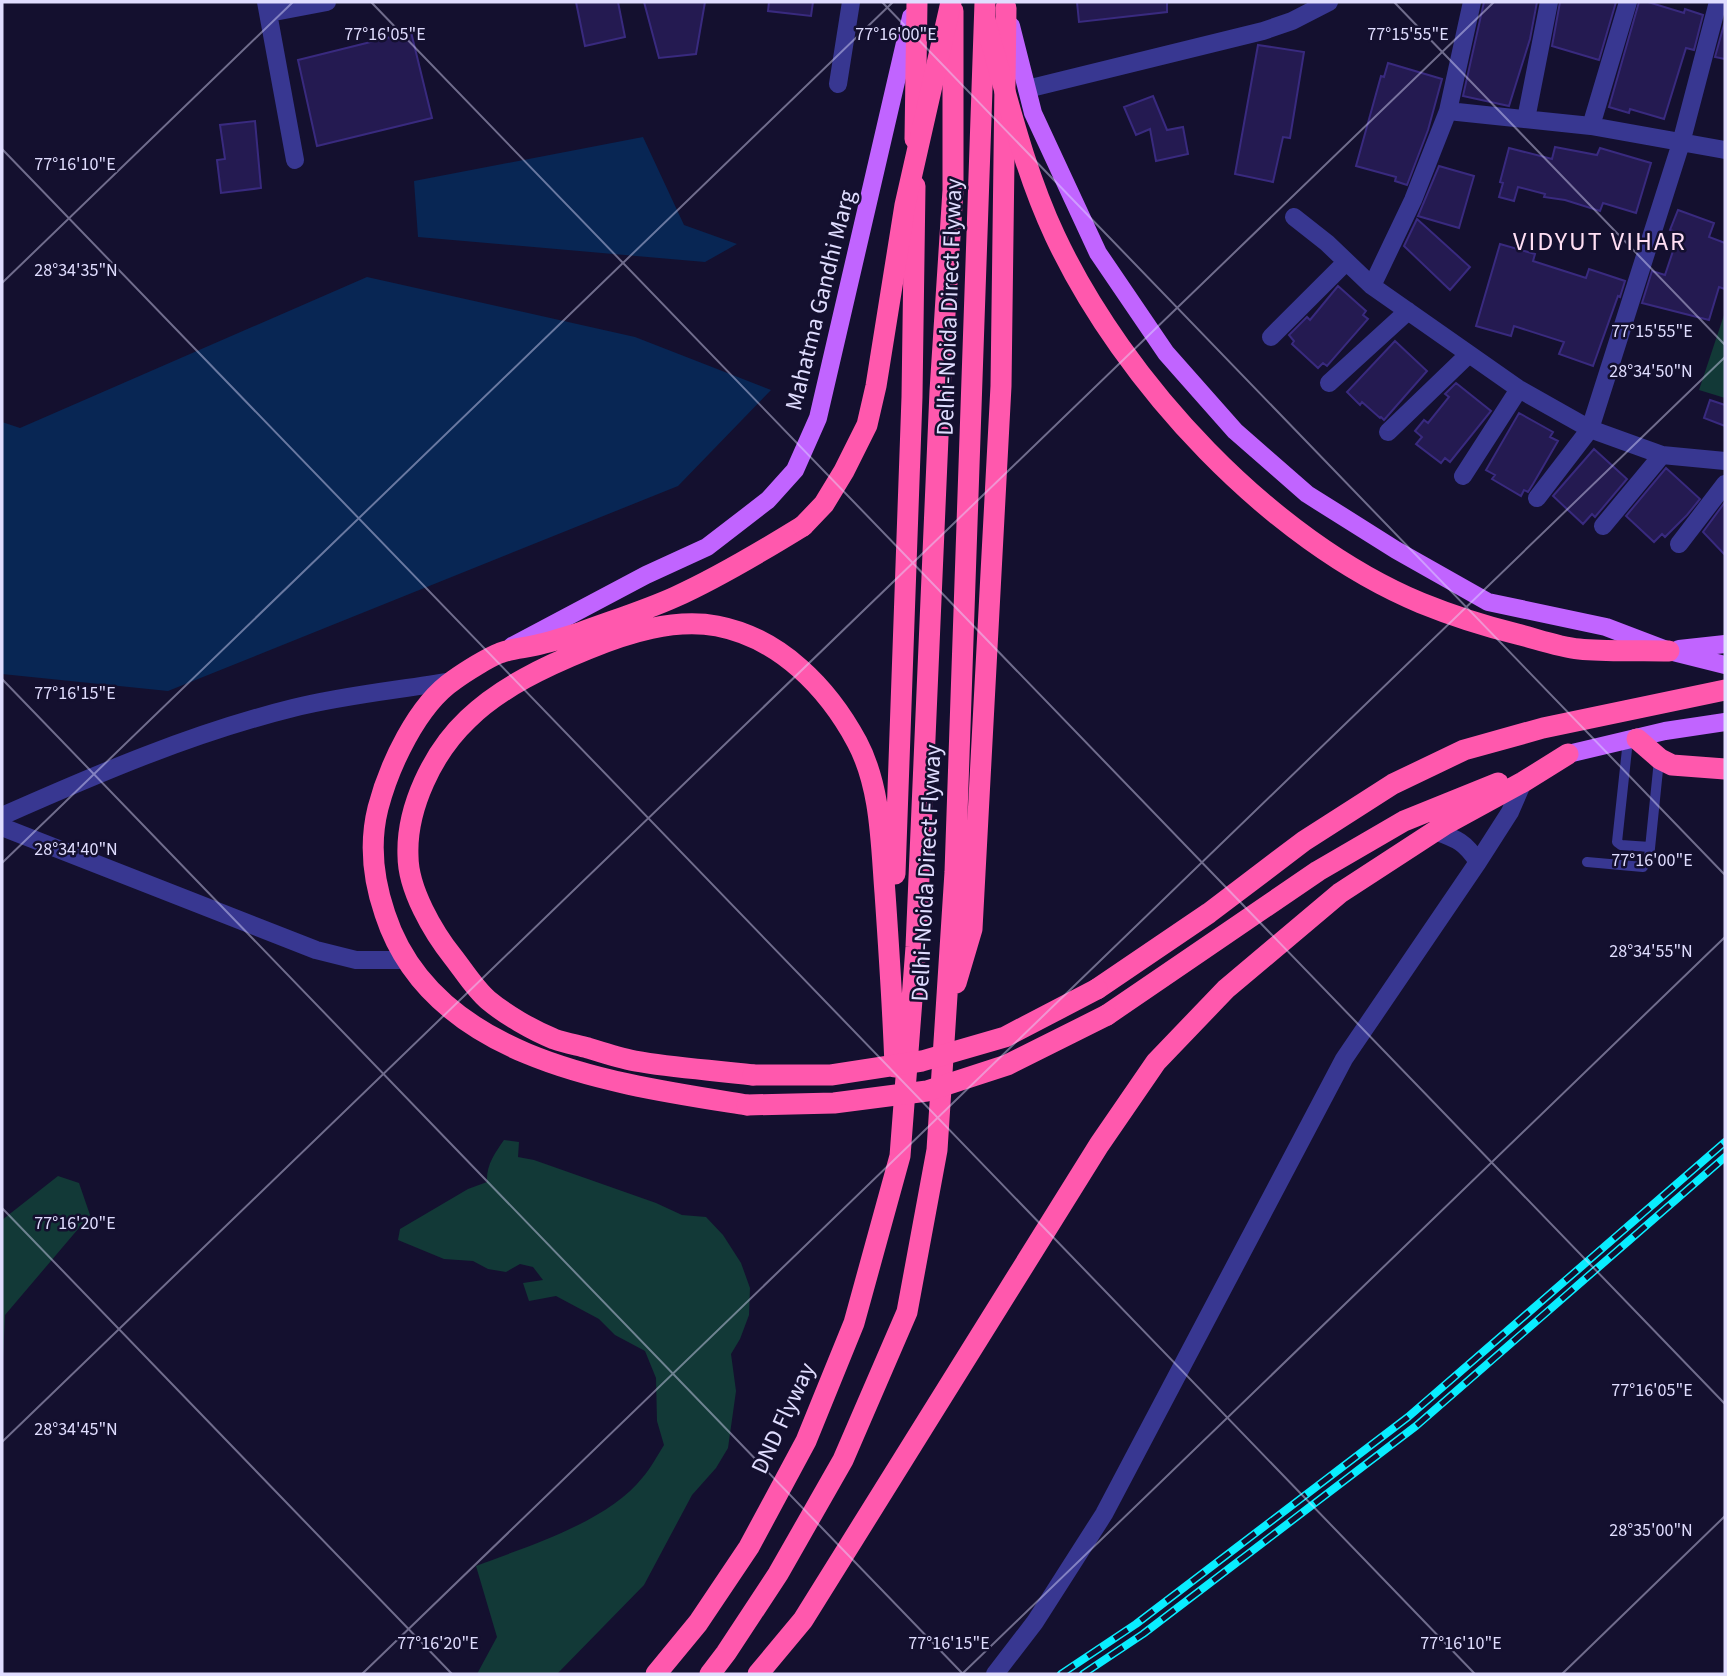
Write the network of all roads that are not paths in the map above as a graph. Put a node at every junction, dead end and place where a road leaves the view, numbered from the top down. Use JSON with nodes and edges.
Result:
{"nodes":[{"id":1,"x":327,"y":2,"type":"edge"},
{"id":2,"x":851,"y":2,"type":"edge"},
{"id":3,"x":915,"y":2,"type":"edge"},
{"id":4,"x":952,"y":2,"type":"edge"},
{"id":5,"x":1329,"y":2,"type":"edge"},
{"id":6,"x":1472,"y":2,"type":"edge"},
{"id":7,"x":1549,"y":2,"type":"edge"},
{"id":8,"x":1628,"y":2,"type":"edge"},
{"id":9,"x":1718,"y":2,"type":"edge"},
{"id":10,"x":1006,"y":5,"type":"edge"},
{"id":11,"x":267,"y":7,"type":"edge"},
{"id":12,"x":985,"y":11,"type":"edge"},
{"id":13,"x":838,"y":83,"type":"dead end"},
{"id":14,"x":1027,"y":89,"type":"junction"},
{"id":15,"x":1448,"y":111,"type":"junction"},
{"id":16,"x":1526,"y":119,"type":"junction"},
{"id":17,"x":1591,"y":126,"type":"junction"},
{"id":18,"x":1681,"y":143,"type":"junction"},
{"id":19,"x":1725,"y":150,"type":"edge"},
{"id":20,"x":295,"y":160,"type":"dead end"},
{"id":21,"x":1294,"y":217,"type":"dead end"},
{"id":22,"x":1346,"y":262,"type":"junction"},
{"id":23,"x":1372,"y":286,"type":"junction"},
{"id":24,"x":1408,"y":311,"type":"junction"},
{"id":25,"x":1271,"y":337,"type":"dead end"},
{"id":26,"x":1469,"y":354,"type":"junction"},
{"id":27,"x":1329,"y":383,"type":"dead end"},
{"id":28,"x":1519,"y":389,"type":"junction"},
{"id":29,"x":1590,"y":429,"type":"junction"},
{"id":30,"x":1388,"y":432,"type":"dead end"},
{"id":31,"x":1662,"y":455,"type":"junction"},
{"id":32,"x":1725,"y":461,"type":"edge"},
{"id":33,"x":1463,"y":476,"type":"dead end"},
{"id":34,"x":1725,"y":484,"type":"edge"},
{"id":35,"x":1537,"y":498,"type":"dead end"},
{"id":36,"x":1602,"y":526,"type":"dead end"},
{"id":37,"x":1678,"y":544,"type":"dead end"},
{"id":38,"x":1725,"y":644,"type":"edge"},
{"id":39,"x":1669,"y":650,"type":"junction"},
{"id":40,"x":499,"y":653,"type":"junction"},
{"id":41,"x":1725,"y":665,"type":"edge"},
{"id":42,"x":452,"y":681,"type":"junction"},
{"id":43,"x":1725,"y":691,"type":"edge"},
{"id":44,"x":1725,"y":722,"type":"edge"},
{"id":45,"x":1632,"y":739,"type":"junction"},
{"id":46,"x":1568,"y":754,"type":"junction"},
{"id":47,"x":1660,"y":759,"type":"junction"},
{"id":48,"x":1725,"y":769,"type":"edge"},
{"id":49,"x":1523,"y":782,"type":"junction"},
{"id":50,"x":2,"y":816,"type":"edge"},
{"id":51,"x":2,"y":827,"type":"edge"},
{"id":52,"x":1435,"y":831,"type":"junction"},
{"id":53,"x":1650,"y":848,"type":"junction"},
{"id":54,"x":1478,"y":862,"type":"junction"},
{"id":55,"x":1587,"y":862,"type":"dead end"},
{"id":56,"x":408,"y":960,"type":"junction"},
{"id":57,"x":891,"y":981,"type":"junction"},
{"id":58,"x":944,"y":1023,"type":"junction"},
{"id":59,"x":900,"y":1156,"type":"junction"},
{"id":60,"x":656,"y":1674,"type":"edge"},
{"id":61,"x":710,"y":1674,"type":"edge"},
{"id":62,"x":758,"y":1674,"type":"edge"},
{"id":63,"x":995,"y":1674,"type":"edge"}],
"edges":[{"from":1,"to":11,"type":"street"},
{"from":2,"to":13,"type":"street"},
{"from":3,"to":40,"type":"main road","name":"Mahatma Gandhi Marg"},
{"from":3,"to":57,"type":"highway"},
{"from":4,"to":40,"type":"highway","bridge":true},
{"from":4,"to":59,"type":"highway","name":"Delhi-Noida Direct Flyway"},
{"from":5,"to":14,"type":"street"},
{"from":6,"to":15,"type":"street"},
{"from":7,"to":16,"type":"street"},
{"from":8,"to":17,"type":"street"},
{"from":9,"to":18,"type":"street"},
{"from":10,"to":14,"type":"main road"},
{"from":10,"to":58,"type":"highway"},
{"from":11,"to":20,"type":"street"},
{"from":12,"to":39,"type":"highway","bridge":true},
{"from":12,"to":58,"type":"highway","name":"Delhi-Noida Direct Flyway"},
{"from":14,"to":39,"type":"main road"},
{"from":15,"to":16,"type":"street"},
{"from":15,"to":23,"type":"street"},
{"from":16,"to":17,"type":"street"},
{"from":17,"to":18,"type":"street"},
{"from":18,"to":19,"type":"street"},
{"from":18,"to":29,"type":"street"},
{"from":21,"to":22,"type":"street"},
{"from":22,"to":23,"type":"street"},
{"from":22,"to":25,"type":"street"},
{"from":23,"to":24,"type":"street"},
{"from":24,"to":26,"type":"street"},
{"from":24,"to":27,"type":"street"},
{"from":26,"to":28,"type":"street"},
{"from":26,"to":30,"type":"street"},
{"from":28,"to":29,"type":"street"},
{"from":28,"to":33,"type":"street"},
{"from":29,"to":31,"type":"street"},
{"from":29,"to":35,"type":"street"},
{"from":31,"to":32,"type":"street"},
{"from":31,"to":36,"type":"street"},
{"from":34,"to":37,"type":"street"},
{"from":38,"to":39,"type":"main road"},
{"from":39,"to":41,"type":"main road"},
{"from":40,"to":42,"type":"highway"},
{"from":42,"to":50,"type":"street"},
{"from":42,"to":56,"type":"highway"},
{"from":43,"to":57,"type":"highway","bridge":true},
{"from":44,"to":45,"type":"main road"},
{"from":45,"to":46,"type":"main road"},
{"from":45,"to":47,"type":"highway"},
{"from":45,"to":53,"type":"lane"},
{"from":46,"to":49,"type":"highway"},
{"from":46,"to":56,"type":"highway","bridge":true},
{"from":47,"to":48,"type":"highway"},
{"from":47,"to":53,"type":"lane"},
{"from":49,"to":52,"type":"highway"},
{"from":49,"to":54,"type":"street"},
{"from":51,"to":56,"type":"street"},
{"from":52,"to":54,"type":"street"},
{"from":52,"to":62,"type":"highway"},
{"from":53,"to":55,"type":"lane"},
{"from":54,"to":63,"type":"street"},
{"from":57,"to":59,"type":"highway"},
{"from":58,"to":61,"type":"highway","name":"Delhi-Noida Direct Flyway"},
{"from":59,"to":60,"type":"highway","name":"DND Flyway"}]}
